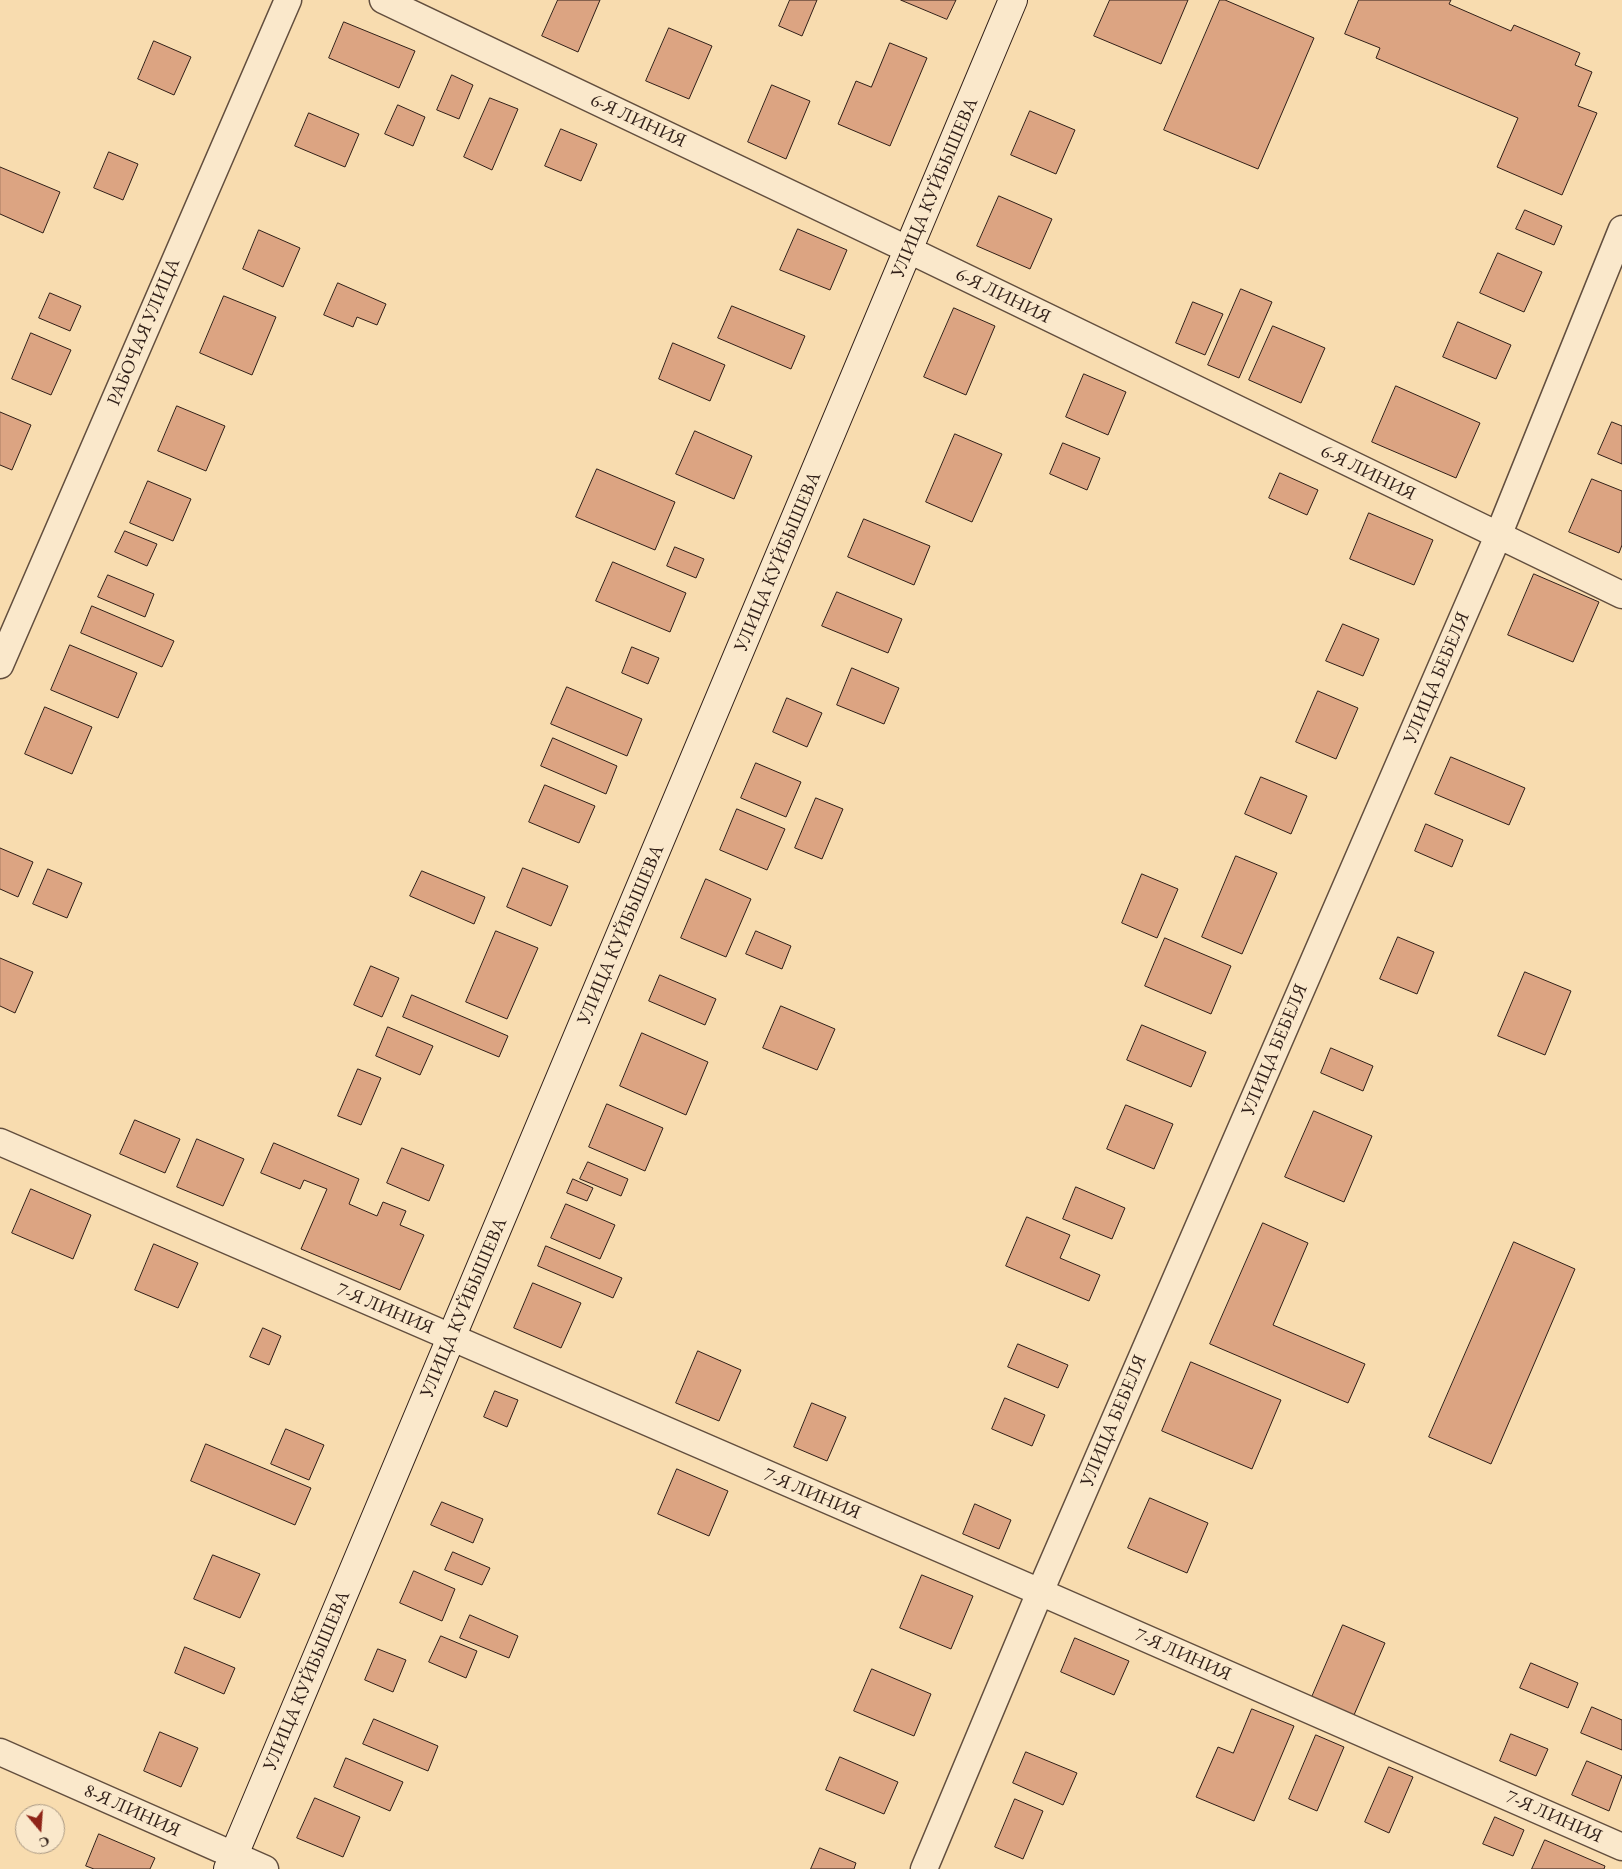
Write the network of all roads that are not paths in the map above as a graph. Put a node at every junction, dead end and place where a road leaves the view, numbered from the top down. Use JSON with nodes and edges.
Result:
{"nodes":[{"id":1,"x":288,"y":0,"type":"edge"},
{"id":2,"x":383,"y":0,"type":"edge"},
{"id":3,"x":1013,"y":0,"type":"edge"},
{"id":4,"x":1622,"y":229,"type":"edge"},
{"id":5,"x":909,"y":250,"type":"junction"},
{"id":6,"x":1498,"y":536,"type":"junction"},
{"id":7,"x":1622,"y":595,"type":"edge"},
{"id":8,"x":0,"y":665,"type":"edge"},
{"id":9,"x":0,"y":1142,"type":"edge"},
{"id":10,"x":452,"y":1339,"type":"junction"},
{"id":11,"x":1040,"y":1592,"type":"junction"},
{"id":12,"x":0,"y":1752,"type":"edge"},
{"id":13,"x":1622,"y":1847,"type":"edge"},
{"id":14,"x":230,"y":1862,"type":"edge"},
{"id":15,"x":264,"y":1869,"type":"edge"},
{"id":16,"x":924,"y":1869,"type":"edge"}],
"edges":[{"from":1,"to":8,"type":"street","name":"РАБОЧАЯ УЛИЦА"},
{"from":2,"to":5,"type":"street","name":"6-Я ЛИНИЯ"},
{"from":3,"to":5,"type":"street","name":"УЛИЦА КУЙБЫШЕВА"},
{"from":4,"to":6,"type":"street","name":"УЛИЦА БЕБЕЛЯ"},
{"from":5,"to":6,"type":"street","name":"6-Я ЛИНИЯ"},
{"from":5,"to":10,"type":"street","name":"УЛИЦА КУЙБЫШЕВА"},
{"from":6,"to":7,"type":"street","name":"6-Я ЛИНИЯ"},
{"from":6,"to":11,"type":"street","name":"УЛИЦА БЕБЕЛЯ"},
{"from":9,"to":10,"type":"street","name":"7-Я ЛИНИЯ"},
{"from":10,"to":11,"type":"street","name":"7-Я ЛИНИЯ"},
{"from":10,"to":14,"type":"street","name":"УЛИЦА КУЙБЫШЕВА"},
{"from":11,"to":13,"type":"street","name":"7-Я ЛИНИЯ"},
{"from":11,"to":16,"type":"street","name":"УЛИЦА БЕБЕЛЯ"},
{"from":12,"to":14,"type":"street","name":"8-Я ЛИНИЯ"},
{"from":14,"to":15,"type":"street","name":"8-Я ЛИНИЯ"}]}
